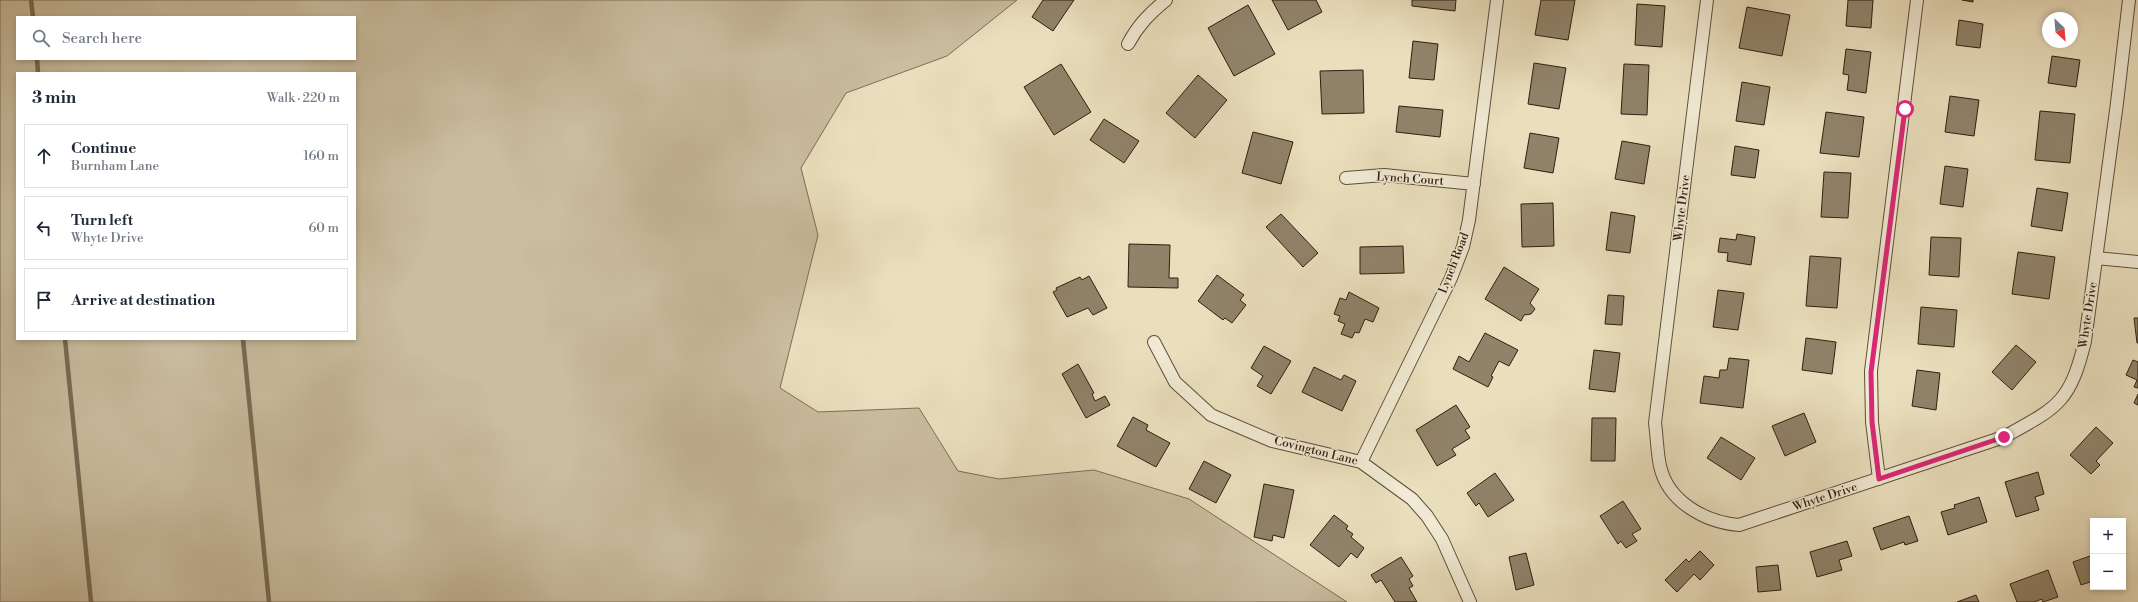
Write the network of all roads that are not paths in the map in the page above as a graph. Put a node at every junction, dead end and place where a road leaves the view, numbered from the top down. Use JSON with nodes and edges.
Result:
{"nodes":[{"id":1,"x":1166,"y":0,"type":"edge"},
{"id":2,"x":1497,"y":0,"type":"edge"},
{"id":3,"x":1707,"y":0,"type":"edge"},
{"id":4,"x":1917,"y":0,"type":"edge"},
{"id":5,"x":2129,"y":0,"type":"edge"},
{"id":6,"x":1128,"y":44,"type":"dead end"},
{"id":7,"x":1346,"y":178,"type":"dead end"},
{"id":8,"x":1474,"y":184,"type":"junction"},
{"id":9,"x":2096,"y":258,"type":"junction"},
{"id":10,"x":2138,"y":262,"type":"edge"},
{"id":11,"x":1154,"y":342,"type":"dead end"},
{"id":12,"x":1361,"y":462,"type":"junction"},
{"id":13,"x":1879,"y":479,"type":"junction"},
{"id":14,"x":1470,"y":602,"type":"edge"}],
"edges":[{"from":1,"to":6,"type":"street"},
{"from":2,"to":8,"type":"street","name":"Lynch Road"},
{"from":3,"to":13,"type":"street","name":"Whyte Drive"},
{"from":4,"to":13,"type":"street"},
{"from":5,"to":9,"type":"street","name":"Whyte Drive"},
{"from":7,"to":8,"type":"street","name":"Lynch Court"},
{"from":8,"to":12,"type":"street","name":"Lynch Road"},
{"from":9,"to":10,"type":"street"},
{"from":9,"to":13,"type":"street","name":"Whyte Drive"},
{"from":11,"to":12,"type":"street","name":"Covington Lane"},
{"from":12,"to":14,"type":"street","name":"Covington Lane"}]}
